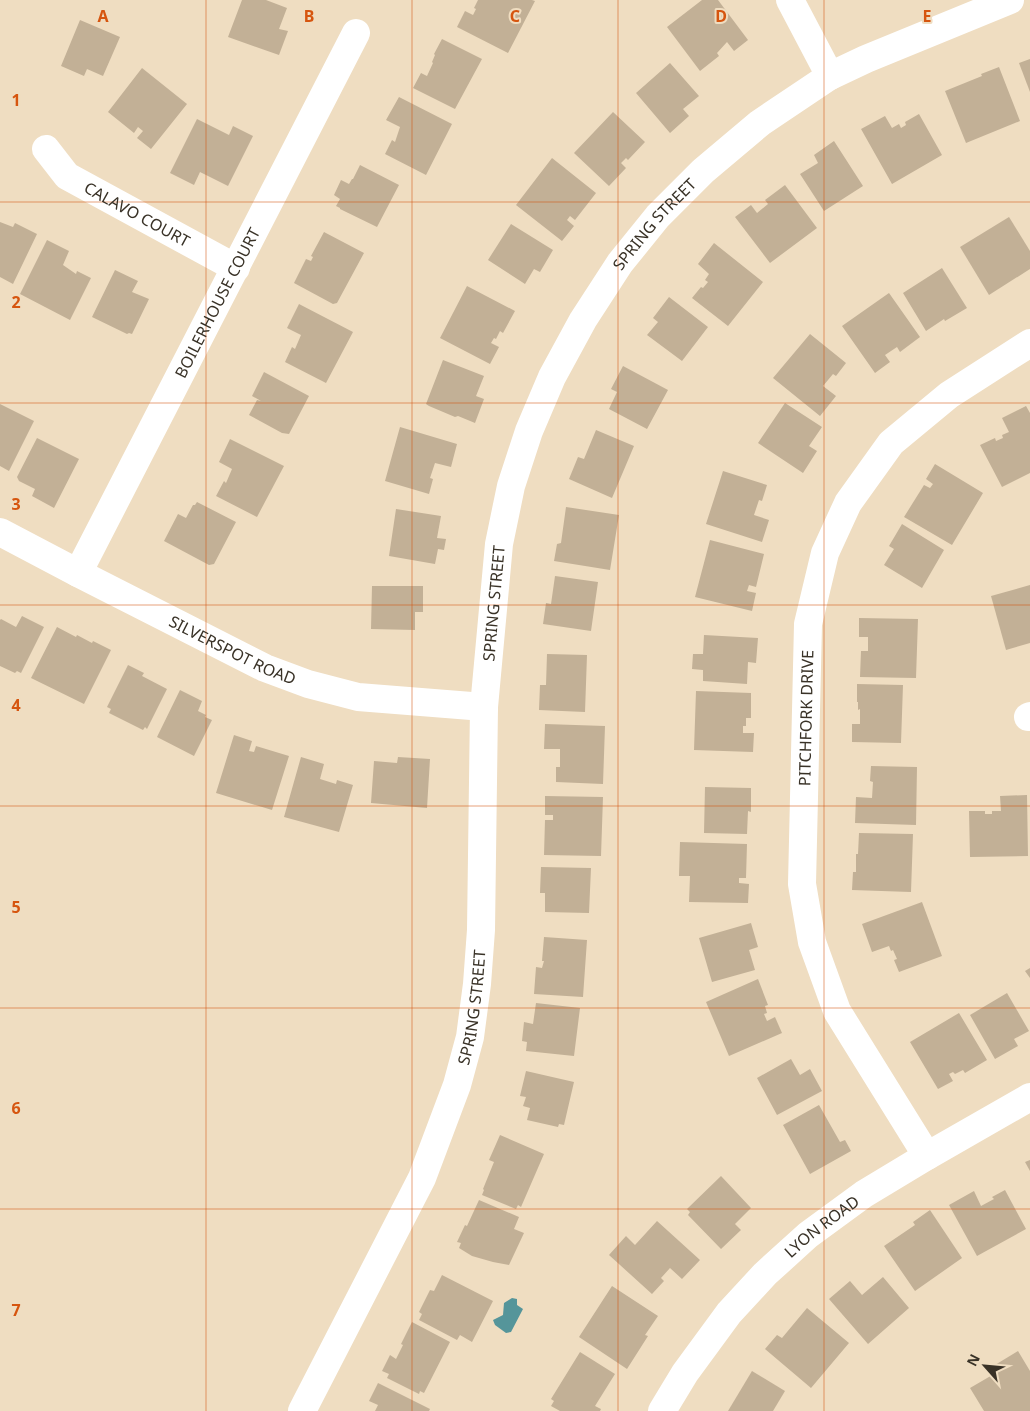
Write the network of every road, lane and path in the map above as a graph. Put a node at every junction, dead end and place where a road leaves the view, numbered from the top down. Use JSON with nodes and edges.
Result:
{"nodes":[{"id":1,"x":790,"y":0,"type":"edge"},
{"id":2,"x":1010,"y":0,"type":"edge"},
{"id":3,"x":356,"y":33,"type":"dead end"},
{"id":4,"x":830,"y":76,"type":"junction"},
{"id":5,"x":46,"y":149,"type":"dead end"},
{"id":6,"x":236,"y":268,"type":"junction"},
{"id":7,"x":1030,"y":342,"type":"edge"},
{"id":8,"x":0,"y":532,"type":"edge"},
{"id":9,"x":78,"y":573,"type":"junction"},
{"id":10,"x":484,"y":707,"type":"junction"},
{"id":11,"x":1030,"y":1097,"type":"edge"},
{"id":12,"x":927,"y":1156,"type":"junction"},
{"id":13,"x":302,"y":1411,"type":"edge"},
{"id":14,"x":662,"y":1411,"type":"edge"}],
"edges":[{"from":1,"to":4,"type":"street"},
{"from":2,"to":4,"type":"street","name":"SPRING STREET"},
{"from":3,"to":6,"type":"street","name":"BOILERHOUSE COURT"},
{"from":4,"to":10,"type":"street","name":"SPRING STREET"},
{"from":5,"to":6,"type":"street","name":"CALAVO COURT"},
{"from":6,"to":9,"type":"street","name":"BOILERHOUSE COURT"},
{"from":7,"to":12,"type":"street","name":"PITCHFORK DRIVE"},
{"from":8,"to":9,"type":"street","name":"SILVERSPOT ROAD"},
{"from":9,"to":10,"type":"street","name":"SILVERSPOT ROAD"},
{"from":10,"to":13,"type":"street","name":"SPRING STREET"},
{"from":11,"to":12,"type":"street","name":"LYON ROAD"},
{"from":12,"to":14,"type":"street","name":"LYON ROAD"}]}
